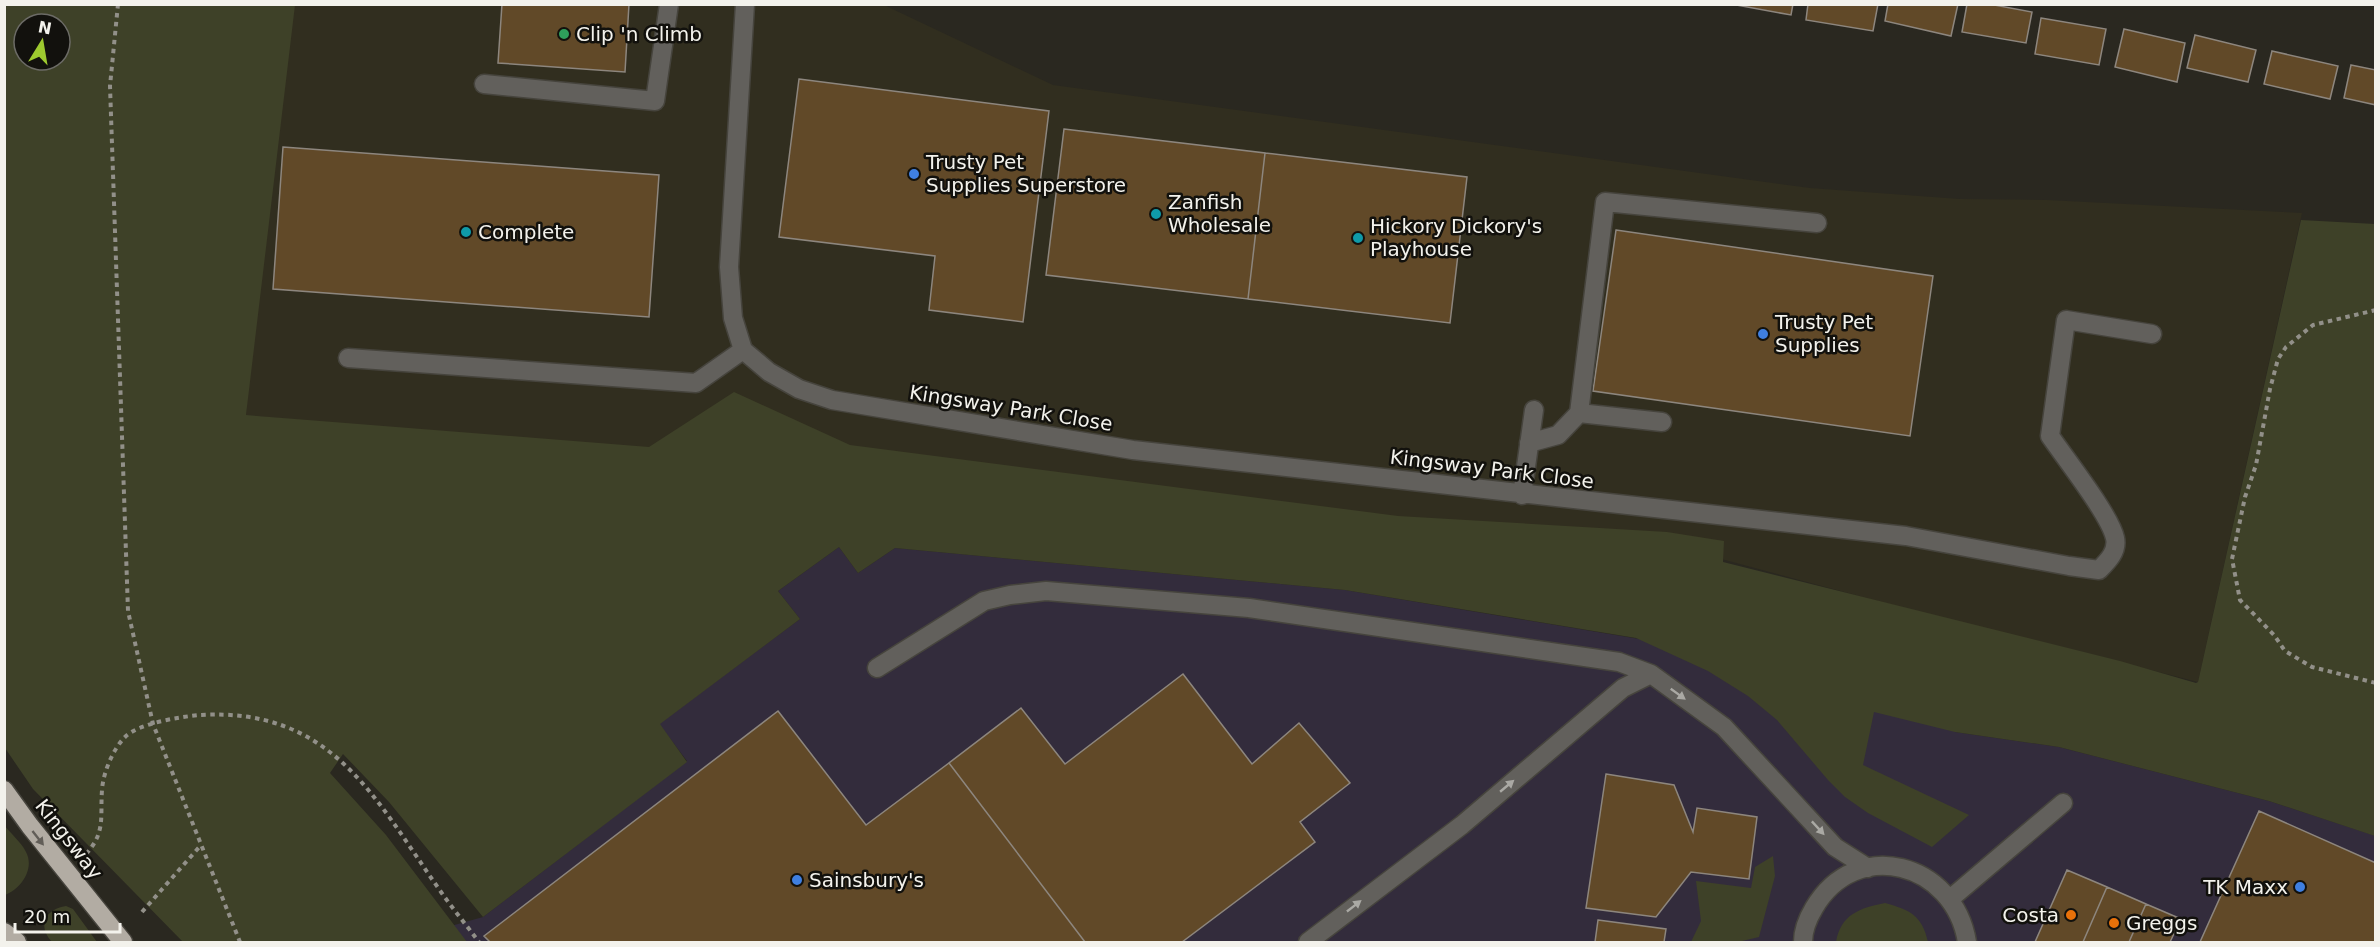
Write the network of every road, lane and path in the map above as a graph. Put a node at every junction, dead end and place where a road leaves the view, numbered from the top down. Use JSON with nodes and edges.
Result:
{"nodes":[{"id":1,"x":118,"y":4,"type":"edge"},
{"id":2,"x":669,"y":4,"type":"edge"},
{"id":3,"x":746,"y":4,"type":"edge"},
{"id":4,"x":484,"y":84,"type":"dead end"},
{"id":5,"x":1817,"y":223,"type":"dead end"},
{"id":6,"x":2376,"y":310,"type":"edge"},
{"id":7,"x":2152,"y":334,"type":"dead end"},
{"id":8,"x":743,"y":350,"type":"junction"},
{"id":9,"x":348,"y":358,"type":"dead end"},
{"id":10,"x":1534,"y":410,"type":"dead end"},
{"id":11,"x":1580,"y":413,"type":"junction"},
{"id":12,"x":1662,"y":422,"type":"dead end"},
{"id":13,"x":1529,"y":444,"type":"junction"},
{"id":14,"x":1522,"y":495,"type":"junction"},
{"id":15,"x":877,"y":668,"type":"dead end"},
{"id":16,"x":1651,"y":674,"type":"junction"},
{"id":17,"x":2376,"y":683,"type":"edge"},
{"id":18,"x":153,"y":724,"type":"junction"},
{"id":19,"x":4,"y":790,"type":"edge"},
{"id":20,"x":2063,"y":803,"type":"dead end"},
{"id":21,"x":201,"y":845,"type":"junction"},
{"id":22,"x":1868,"y":868,"type":"junction"},
{"id":23,"x":68,"y":875,"type":"junction"},
{"id":24,"x":1950,"y":899,"type":"junction"},
{"id":25,"x":142,"y":912,"type":"dead end"},
{"id":26,"x":123,"y":942,"type":"edge"},
{"id":27,"x":240,"y":942,"type":"edge"},
{"id":28,"x":479,"y":942,"type":"edge"},
{"id":29,"x":1308,"y":942,"type":"edge"},
{"id":30,"x":1803,"y":942,"type":"edge"},
{"id":31,"x":1967,"y":942,"type":"edge"}],
"edges":[{"from":1,"to":18,"type":"path"},
{"from":2,"to":4,"type":"street"},
{"from":3,"to":8,"type":"street"},
{"from":5,"to":11,"type":"street"},
{"from":6,"to":17,"type":"path"},
{"from":7,"to":14,"type":"street","name":"Kingsway Park Close"},
{"from":8,"to":9,"type":"street"},
{"from":8,"to":14,"type":"street","name":"Kingsway Park Close"},
{"from":10,"to":13,"type":"street"},
{"from":11,"to":12,"type":"street"},
{"from":11,"to":13,"type":"street"},
{"from":13,"to":14,"type":"street"},
{"from":15,"to":16,"type":"street"},
{"from":16,"to":22,"type":"street","one_way":true},
{"from":29,"to":16,"type":"street","one_way":true},
{"from":18,"to":21,"type":"path"},
{"from":18,"to":23,"type":"path"},
{"from":18,"to":28,"type":"path"},
{"from":19,"to":23,"type":"highway","name":"Kingsway","one_way":true},
{"from":20,"to":24,"type":"street"},
{"from":21,"to":25,"type":"path"},
{"from":21,"to":27,"type":"path"},
{"from":22,"to":24,"type":"street"},
{"from":22,"to":30,"type":"street"},
{"from":23,"to":26,"type":"highway","name":"Kingsway"},
{"from":24,"to":31,"type":"street"}]}
